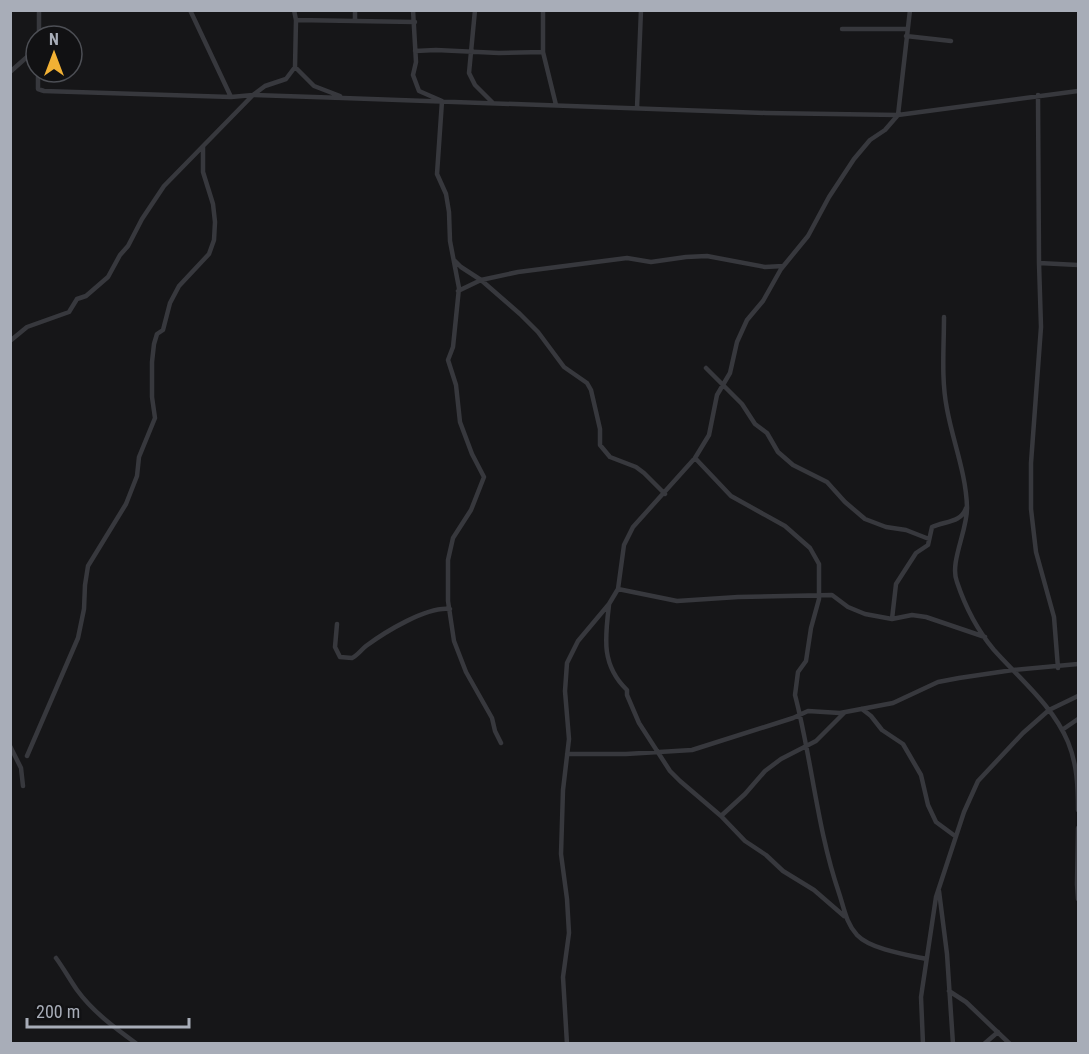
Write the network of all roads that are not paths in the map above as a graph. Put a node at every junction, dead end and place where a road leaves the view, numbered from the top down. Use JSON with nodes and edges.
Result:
{"nodes":[{"id":1,"x":190,"y":10,"type":"edge"},
{"id":2,"x":294,"y":10,"type":"edge"},
{"id":3,"x":355,"y":10,"type":"edge"},
{"id":4,"x":413,"y":10,"type":"edge"},
{"id":5,"x":475,"y":10,"type":"edge"},
{"id":6,"x":543,"y":10,"type":"edge"},
{"id":7,"x":641,"y":10,"type":"edge"},
{"id":8,"x":910,"y":10,"type":"edge"},
{"id":9,"x":296,"y":20,"type":"junction"},
{"id":10,"x":355,"y":21,"type":"junction"},
{"id":11,"x":415,"y":22,"type":"junction"},
{"id":12,"x":842,"y":29,"type":"dead end"},
{"id":13,"x":907,"y":29,"type":"junction"},
{"id":14,"x":906,"y":36,"type":"junction"},
{"id":15,"x":951,"y":41,"type":"dead end"},
{"id":16,"x":415,"y":51,"type":"junction"},
{"id":17,"x":472,"y":51,"type":"junction"},
{"id":18,"x":543,"y":52,"type":"junction"},
{"id":19,"x":24,"y":60,"type":"edge"},
{"id":20,"x":295,"y":68,"type":"junction"},
{"id":21,"x":10,"y":72,"type":"edge"},
{"id":22,"x":37,"y":84,"type":"edge"},
{"id":23,"x":1078,"y":91,"type":"edge"},
{"id":24,"x":253,"y":95,"type":"junction"},
{"id":25,"x":1038,"y":95,"type":"junction"},
{"id":26,"x":231,"y":97,"type":"junction"},
{"id":27,"x":343,"y":98,"type":"junction"},
{"id":28,"x":442,"y":101,"type":"junction"},
{"id":29,"x":493,"y":103,"type":"junction"},
{"id":30,"x":556,"y":105,"type":"junction"},
{"id":31,"x":637,"y":108,"type":"junction"},
{"id":32,"x":898,"y":115,"type":"junction"},
{"id":33,"x":203,"y":147,"type":"junction"},
{"id":34,"x":454,"y":260,"type":"junction"},
{"id":35,"x":1039,"y":263,"type":"junction"},
{"id":36,"x":1078,"y":264,"type":"edge"},
{"id":37,"x":783,"y":266,"type":"junction"},
{"id":38,"x":482,"y":280,"type":"junction"},
{"id":39,"x":458,"y":291,"type":"junction"},
{"id":40,"x":944,"y":318,"type":"dead end"},
{"id":41,"x":10,"y":341,"type":"edge"},
{"id":42,"x":706,"y":368,"type":"dead end"},
{"id":43,"x":724,"y":384,"type":"junction"},
{"id":44,"x":695,"y":458,"type":"junction"},
{"id":45,"x":665,"y":494,"type":"junction"},
{"id":46,"x":967,"y":505,"type":"junction"},
{"id":47,"x":929,"y":538,"type":"junction"},
{"id":48,"x":618,"y":589,"type":"junction"},
{"id":49,"x":819,"y":596,"type":"junction"},
{"id":50,"x":448,"y":601,"type":"junction"},
{"id":51,"x":609,"y":604,"type":"junction"},
{"id":52,"x":441,"y":608,"type":"junction"},
{"id":53,"x":450,"y":609,"type":"junction"},
{"id":54,"x":892,"y":620,"type":"junction"},
{"id":55,"x":337,"y":624,"type":"dead end"},
{"id":56,"x":985,"y":637,"type":"junction"},
{"id":57,"x":1078,"y":664,"type":"edge"},
{"id":58,"x":1058,"y":668,"type":"junction"},
{"id":59,"x":1013,"y":670,"type":"junction"},
{"id":60,"x":1078,"y":696,"type":"edge"},
{"id":61,"x":862,"y":709,"type":"junction"},
{"id":62,"x":1049,"y":710,"type":"junction"},
{"id":63,"x":844,"y":713,"type":"junction"},
{"id":64,"x":800,"y":714,"type":"junction"},
{"id":65,"x":1078,"y":719,"type":"edge"},
{"id":66,"x":1062,"y":730,"type":"junction"},
{"id":67,"x":501,"y":743,"type":"dead end"},
{"id":68,"x":10,"y":746,"type":"edge"},
{"id":69,"x":805,"y":747,"type":"junction"},
{"id":70,"x":659,"y":752,"type":"junction"},
{"id":71,"x":567,"y":754,"type":"junction"},
{"id":72,"x":27,"y":756,"type":"dead end"},
{"id":73,"x":23,"y":786,"type":"dead end"},
{"id":74,"x":1078,"y":810,"type":"edge"},
{"id":75,"x":721,"y":816,"type":"junction"},
{"id":76,"x":1078,"y":828,"type":"edge"},
{"id":77,"x":955,"y":836,"type":"junction"},
{"id":78,"x":938,"y":888,"type":"junction"},
{"id":79,"x":1078,"y":899,"type":"edge"},
{"id":80,"x":846,"y":918,"type":"junction"},
{"id":81,"x":56,"y":958,"type":"dead end"},
{"id":82,"x":926,"y":959,"type":"junction"},
{"id":83,"x":949,"y":991,"type":"junction"},
{"id":84,"x":998,"y":1032,"type":"junction"},
{"id":85,"x":137,"y":1044,"type":"edge"},
{"id":86,"x":567,"y":1044,"type":"edge"},
{"id":87,"x":923,"y":1044,"type":"edge"},
{"id":88,"x":953,"y":1044,"type":"edge"},
{"id":89,"x":984,"y":1044,"type":"edge"},
{"id":90,"x":1010,"y":1044,"type":"edge"}],
"edges":[{"from":1,"to":26,"type":"street"},
{"from":2,"to":9,"type":"street"},
{"from":3,"to":10,"type":"street"},
{"from":4,"to":11,"type":"street"},
{"from":5,"to":17,"type":"street"},
{"from":6,"to":18,"type":"street"},
{"from":7,"to":31,"type":"street"},
{"from":8,"to":13,"type":"street"},
{"from":9,"to":10,"type":"street"},
{"from":9,"to":20,"type":"street"},
{"from":10,"to":11,"type":"street"},
{"from":11,"to":16,"type":"street"},
{"from":12,"to":13,"type":"street"},
{"from":13,"to":14,"type":"street"},
{"from":14,"to":15,"type":"street"},
{"from":14,"to":32,"type":"street"},
{"from":16,"to":17,"type":"street"},
{"from":16,"to":28,"type":"street"},
{"from":17,"to":18,"type":"street"},
{"from":17,"to":29,"type":"street"},
{"from":18,"to":30,"type":"street"},
{"from":19,"to":21,"type":"street"},
{"from":20,"to":24,"type":"street"},
{"from":20,"to":27,"type":"street"},
{"from":22,"to":26,"type":"street"},
{"from":23,"to":25,"type":"street"},
{"from":24,"to":26,"type":"street"},
{"from":24,"to":27,"type":"street"},
{"from":24,"to":33,"type":"street"},
{"from":25,"to":32,"type":"street"},
{"from":25,"to":35,"type":"street"},
{"from":27,"to":28,"type":"street"},
{"from":28,"to":29,"type":"street"},
{"from":28,"to":34,"type":"street"},
{"from":29,"to":30,"type":"street"},
{"from":30,"to":31,"type":"street"},
{"from":31,"to":32,"type":"street"},
{"from":32,"to":37,"type":"street"},
{"from":33,"to":41,"type":"street"},
{"from":33,"to":72,"type":"street"},
{"from":34,"to":38,"type":"street"},
{"from":34,"to":39,"type":"street"},
{"from":35,"to":36,"type":"street"},
{"from":35,"to":58,"type":"street"},
{"from":37,"to":38,"type":"street"},
{"from":37,"to":43,"type":"street"},
{"from":38,"to":39,"type":"street"},
{"from":38,"to":45,"type":"street"},
{"from":39,"to":50,"type":"street"},
{"from":40,"to":46,"type":"street"},
{"from":42,"to":43,"type":"street"},
{"from":43,"to":44,"type":"street"},
{"from":43,"to":47,"type":"street"},
{"from":44,"to":45,"type":"street"},
{"from":44,"to":49,"type":"street"},
{"from":45,"to":48,"type":"street"},
{"from":46,"to":47,"type":"street"},
{"from":46,"to":56,"type":"street"},
{"from":47,"to":54,"type":"street"},
{"from":48,"to":49,"type":"street"},
{"from":48,"to":51,"type":"street"},
{"from":49,"to":54,"type":"street"},
{"from":49,"to":64,"type":"street"},
{"from":50,"to":52,"type":"street"},
{"from":50,"to":53,"type":"street"},
{"from":51,"to":70,"type":"street"},
{"from":51,"to":71,"type":"street"},
{"from":52,"to":53,"type":"street"},
{"from":52,"to":55,"type":"street"},
{"from":53,"to":67,"type":"street"},
{"from":54,"to":56,"type":"street"},
{"from":56,"to":59,"type":"street"},
{"from":57,"to":58,"type":"street"},
{"from":58,"to":59,"type":"street"},
{"from":59,"to":61,"type":"street"},
{"from":59,"to":62,"type":"street"},
{"from":60,"to":62,"type":"street"},
{"from":61,"to":63,"type":"street"},
{"from":61,"to":77,"type":"street"},
{"from":62,"to":66,"type":"street"},
{"from":62,"to":77,"type":"street"},
{"from":63,"to":64,"type":"street"},
{"from":63,"to":69,"type":"street"},
{"from":64,"to":69,"type":"street"},
{"from":64,"to":70,"type":"street"},
{"from":65,"to":66,"type":"street"},
{"from":66,"to":74,"type":"street"},
{"from":68,"to":73,"type":"street"},
{"from":69,"to":75,"type":"street"},
{"from":69,"to":80,"type":"street"},
{"from":70,"to":71,"type":"street"},
{"from":70,"to":75,"type":"street"},
{"from":71,"to":86,"type":"street"},
{"from":75,"to":80,"type":"street"},
{"from":76,"to":79,"type":"street"},
{"from":77,"to":78,"type":"street"},
{"from":78,"to":82,"type":"street"},
{"from":78,"to":83,"type":"street"},
{"from":80,"to":82,"type":"street"},
{"from":81,"to":85,"type":"street"},
{"from":82,"to":87,"type":"street"},
{"from":83,"to":84,"type":"street"},
{"from":83,"to":88,"type":"street"},
{"from":84,"to":89,"type":"street"},
{"from":84,"to":90,"type":"street"}]}
